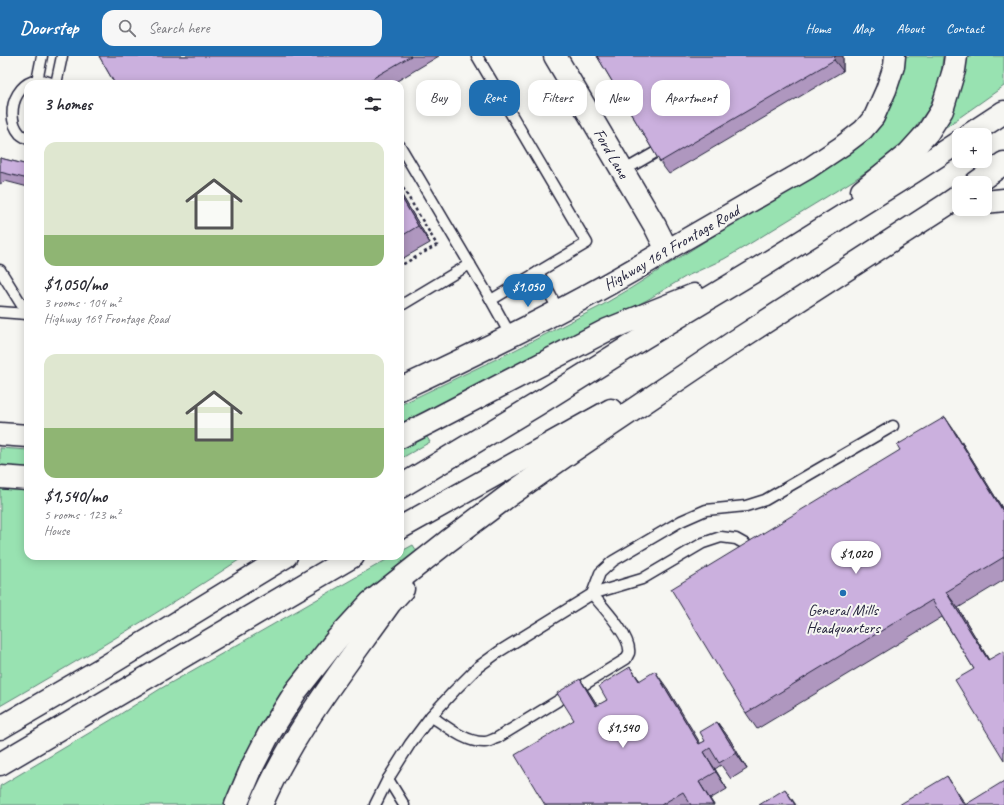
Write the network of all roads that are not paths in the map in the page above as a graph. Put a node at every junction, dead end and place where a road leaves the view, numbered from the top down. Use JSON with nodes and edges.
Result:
{"nodes":[{"id":1,"x":42,"y":56,"type":"edge"},
{"id":2,"x":62,"y":56,"type":"edge"},
{"id":3,"x":477,"y":56,"type":"edge"},
{"id":4,"x":555,"y":56,"type":"edge"},
{"id":5,"x":895,"y":56,"type":"edge"},
{"id":6,"x":956,"y":56,"type":"edge"},
{"id":7,"x":37,"y":80,"type":"edge"},
{"id":8,"x":56,"y":80,"type":"edge"},
{"id":9,"x":24,"y":85,"type":"edge"},
{"id":10,"x":1004,"y":112,"type":"edge"},
{"id":11,"x":980,"y":128,"type":"edge"},
{"id":12,"x":24,"y":136,"type":"edge"},
{"id":13,"x":952,"y":147,"type":"edge"},
{"id":14,"x":656,"y":152,"type":"edge"},
{"id":15,"x":404,"y":153,"type":"edge"},
{"id":16,"x":1004,"y":163,"type":"edge"},
{"id":17,"x":623,"y":171,"type":"junction"},
{"id":18,"x":986,"y":176,"type":"edge"},
{"id":19,"x":1004,"y":200,"type":"edge"},
{"id":20,"x":992,"y":201,"type":"edge"},
{"id":21,"x":952,"y":204,"type":"edge"},
{"id":22,"x":799,"y":242,"type":"junction"},
{"id":23,"x":667,"y":250,"type":"junction"},
{"id":24,"x":470,"y":264,"type":"junction"},
{"id":25,"x":0,"y":270,"type":"edge"},
{"id":26,"x":756,"y":270,"type":"junction"},
{"id":27,"x":538,"y":272,"type":"junction"},
{"id":28,"x":491,"y":300,"type":"junction"},
{"id":29,"x":404,"y":304,"type":"edge"},
{"id":30,"x":24,"y":308,"type":"edge"},
{"id":31,"x":559,"y":311,"type":"junction"},
{"id":32,"x":0,"y":312,"type":"edge"},
{"id":33,"x":24,"y":314,"type":"edge"},
{"id":34,"x":511,"y":336,"type":"junction"},
{"id":35,"x":734,"y":342,"type":"junction"},
{"id":36,"x":404,"y":387,"type":"edge"},
{"id":37,"x":893,"y":426,"type":"dead end"},
{"id":38,"x":0,"y":434,"type":"edge"},
{"id":39,"x":404,"y":435,"type":"edge"},
{"id":40,"x":24,"y":436,"type":"edge"},
{"id":41,"x":0,"y":477,"type":"edge"},
{"id":42,"x":24,"y":479,"type":"edge"},
{"id":43,"x":404,"y":485,"type":"edge"},
{"id":44,"x":404,"y":526,"type":"edge"},
{"id":45,"x":448,"y":541,"type":"junction"},
{"id":46,"x":754,"y":549,"type":"edge"},
{"id":47,"x":279,"y":560,"type":"edge"},
{"id":48,"x":346,"y":560,"type":"edge"},
{"id":49,"x":592,"y":594,"type":"junction"},
{"id":50,"x":431,"y":716,"type":"junction"},
{"id":51,"x":0,"y":728,"type":"edge"},
{"id":52,"x":0,"y":764,"type":"edge"},
{"id":53,"x":388,"y":779,"type":"junction"},
{"id":54,"x":236,"y":805,"type":"edge"},
{"id":55,"x":261,"y":805,"type":"edge"},
{"id":56,"x":375,"y":805,"type":"edge"},
{"id":57,"x":404,"y":805,"type":"edge"}],
"edges":[{"from":1,"to":7,"type":"lane"},
{"from":2,"to":8,"type":"lane"},
{"from":3,"to":27,"type":"lane"},
{"from":4,"to":17,"type":"main road","name":"Ford Lane"},
{"from":5,"to":23,"type":"street","name":"Highway 169 Frontage Road"},
{"from":6,"to":22,"type":"main road"},
{"from":9,"to":12,"type":"lane"},
{"from":10,"to":11,"type":"main road"},
{"from":13,"to":22,"type":"main road"},
{"from":14,"to":17,"type":"lane"},
{"from":15,"to":24,"type":"lane"},
{"from":16,"to":18,"type":"main road"},
{"from":17,"to":23,"type":"main road","name":"Ford Lane"},
{"from":19,"to":20,"type":"main road"},
{"from":21,"to":35,"type":"main road"},
{"from":22,"to":26,"type":"main road"},
{"from":23,"to":31,"type":"main road","name":"Highway 169 Frontage Road"},
{"from":24,"to":28,"type":"lane"},
{"from":24,"to":29,"type":"lane"},
{"from":25,"to":30,"type":"lane"},
{"from":26,"to":39,"type":"main road"},
{"from":26,"to":43,"type":"main road"},
{"from":27,"to":28,"type":"lane"},
{"from":27,"to":31,"type":"lane"},
{"from":28,"to":34,"type":"lane"},
{"from":31,"to":34,"type":"main road","name":"Highway 169 Frontage Road"},
{"from":32,"to":33,"type":"lane"},
{"from":34,"to":36,"type":"main road","name":"Highway 169 Frontage Road"},
{"from":35,"to":44,"type":"main road"},
{"from":35,"to":45,"type":"main road"},
{"from":37,"to":49,"type":"lane"},
{"from":38,"to":40,"type":"main road"},
{"from":41,"to":42,"type":"main road"},
{"from":45,"to":54,"type":"main road"},
{"from":45,"to":55,"type":"main road"},
{"from":46,"to":49,"type":"lane"},
{"from":47,"to":51,"type":"main road"},
{"from":48,"to":52,"type":"main road"},
{"from":49,"to":50,"type":"lane"},
{"from":49,"to":50,"type":"lane"},
{"from":50,"to":53,"type":"lane"},
{"from":53,"to":56,"type":"lane"},
{"from":53,"to":57,"type":"lane"}]}
